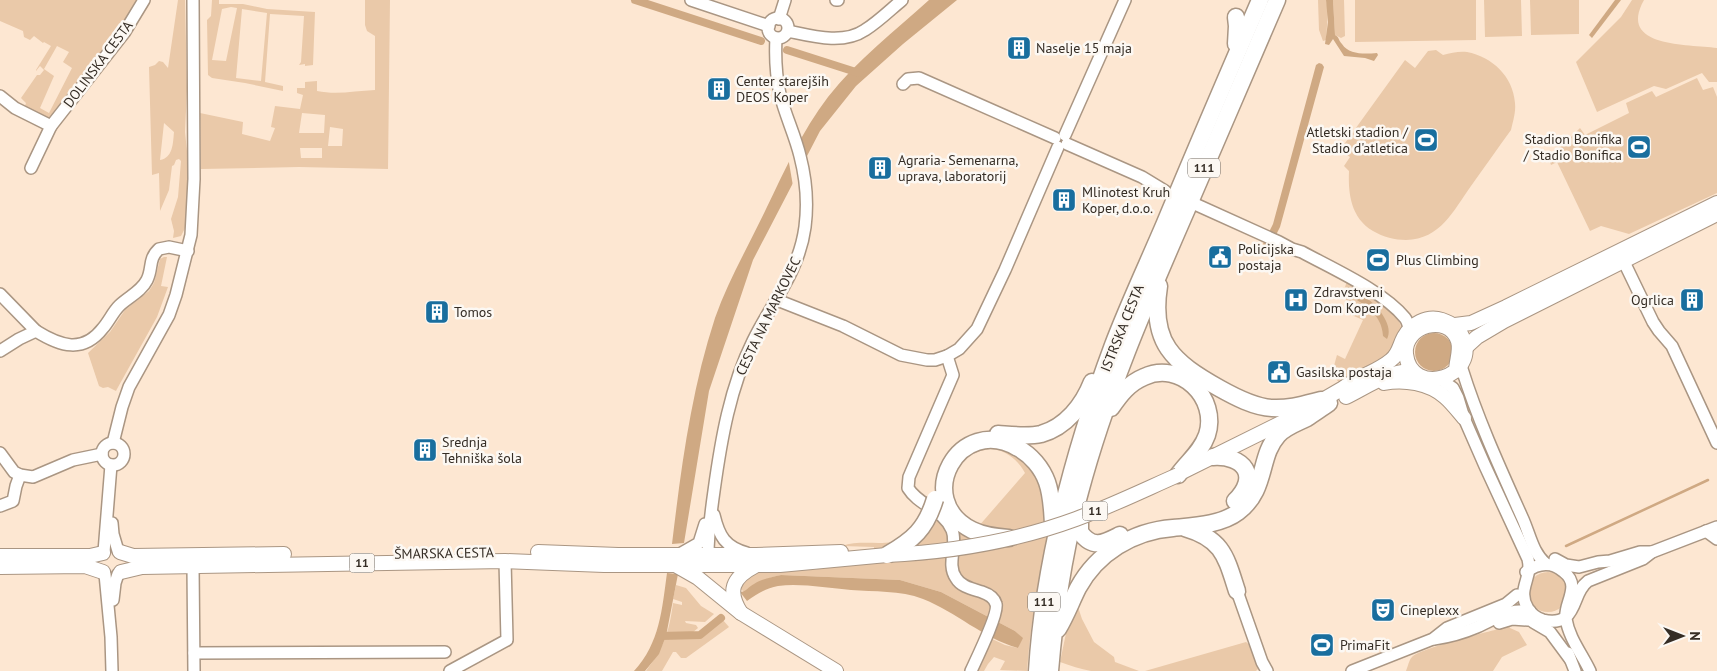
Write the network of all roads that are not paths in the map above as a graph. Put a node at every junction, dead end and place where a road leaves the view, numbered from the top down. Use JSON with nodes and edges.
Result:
{"nodes":[{"id":1,"x":144,"y":0,"type":"edge"},
{"id":2,"x":193,"y":0,"type":"edge"},
{"id":3,"x":691,"y":0,"type":"edge"},
{"id":4,"x":785,"y":0,"type":"edge"},
{"id":5,"x":902,"y":0,"type":"edge"},
{"id":6,"x":1125,"y":0,"type":"edge"},
{"id":7,"x":1260,"y":0,"type":"edge"},
{"id":8,"x":1277,"y":0,"type":"edge"},
{"id":9,"x":1236,"y":16,"type":"dead end"},
{"id":10,"x":779,"y":19,"type":"junction"},
{"id":11,"x":769,"y":26,"type":"junction"},
{"id":12,"x":788,"y":31,"type":"junction"},
{"id":13,"x":776,"y":38,"type":"junction"},
{"id":14,"x":1233,"y":61,"type":"junction"},
{"id":15,"x":903,"y":84,"type":"dead end"},
{"id":16,"x":0,"y":96,"type":"edge"},
{"id":17,"x":51,"y":126,"type":"junction"},
{"id":18,"x":1061,"y":141,"type":"junction"},
{"id":19,"x":30,"y":168,"type":"dead end"},
{"id":20,"x":1165,"y":191,"type":"dead end"},
{"id":21,"x":1717,"y":203,"type":"edge"},
{"id":22,"x":1197,"y":205,"type":"dead end"},
{"id":23,"x":1715,"y":216,"type":"edge"},
{"id":24,"x":188,"y":251,"type":"junction"},
{"id":25,"x":1624,"y":262,"type":"junction"},
{"id":26,"x":1161,"y":268,"type":"junction"},
{"id":27,"x":0,"y":294,"type":"edge"},
{"id":28,"x":777,"y":300,"type":"junction"},
{"id":29,"x":1388,"y":303,"type":"junction"},
{"id":30,"x":1424,"y":320,"type":"junction"},
{"id":31,"x":1456,"y":330,"type":"junction"},
{"id":32,"x":36,"y":331,"type":"junction"},
{"id":33,"x":1408,"y":334,"type":"junction"},
{"id":34,"x":1113,"y":344,"type":"junction"},
{"id":35,"x":1465,"y":348,"type":"junction"},
{"id":36,"x":0,"y":352,"type":"edge"},
{"id":37,"x":1406,"y":354,"type":"junction"},
{"id":38,"x":947,"y":356,"type":"junction"},
{"id":39,"x":1459,"y":367,"type":"junction"},
{"id":40,"x":1414,"y":372,"type":"junction"},
{"id":41,"x":1440,"y":379,"type":"junction"},
{"id":42,"x":1370,"y":385,"type":"junction"},
{"id":43,"x":1346,"y":387,"type":"junction"},
{"id":44,"x":1325,"y":402,"type":"junction"},
{"id":45,"x":1470,"y":414,"type":"junction"},
{"id":46,"x":1102,"y":420,"type":"junction"},
{"id":47,"x":114,"y":443,"type":"junction"},
{"id":48,"x":1717,"y":443,"type":"edge"},
{"id":49,"x":0,"y":453,"type":"edge"},
{"id":50,"x":102,"y":454,"type":"junction"},
{"id":51,"x":1213,"y":457,"type":"junction"},
{"id":52,"x":111,"y":465,"type":"junction"},
{"id":53,"x":1178,"y":474,"type":"junction"},
{"id":54,"x":20,"y":475,"type":"junction"},
{"id":55,"x":1080,"y":492,"type":"junction"},
{"id":56,"x":936,"y":500,"type":"junction"},
{"id":57,"x":0,"y":506,"type":"edge"},
{"id":58,"x":712,"y":506,"type":"junction"},
{"id":59,"x":1525,"y":523,"type":"junction"},
{"id":60,"x":1717,"y":526,"type":"edge"},
{"id":61,"x":1183,"y":528,"type":"junction"},
{"id":62,"x":1706,"y":531,"type":"junction"},
{"id":63,"x":1056,"y":534,"type":"junction"},
{"id":64,"x":1009,"y":538,"type":"junction"},
{"id":65,"x":1717,"y":539,"type":"edge"},
{"id":66,"x":111,"y":552,"type":"junction"},
{"id":67,"x":1652,"y":552,"type":"junction"},
{"id":68,"x":0,"y":556,"type":"edge"},
{"id":69,"x":880,"y":556,"type":"junction"},
{"id":70,"x":676,"y":560,"type":"junction"},
{"id":71,"x":708,"y":560,"type":"junction"},
{"id":72,"x":755,"y":560,"type":"junction"},
{"id":73,"x":506,"y":561,"type":"junction"},
{"id":74,"x":1546,"y":564,"type":"junction"},
{"id":75,"x":193,"y":566,"type":"junction"},
{"id":76,"x":0,"y":567,"type":"edge"},
{"id":77,"x":1568,"y":571,"type":"junction"},
{"id":78,"x":111,"y":573,"type":"junction"},
{"id":79,"x":1526,"y":573,"type":"junction"},
{"id":80,"x":1237,"y":591,"type":"joint"},
{"id":81,"x":1517,"y":595,"type":"junction"},
{"id":82,"x":723,"y":599,"type":"junction"},
{"id":83,"x":1575,"y":600,"type":"junction"},
{"id":84,"x":741,"y":613,"type":"junction"},
{"id":85,"x":1526,"y":614,"type":"junction"},
{"id":86,"x":1566,"y":617,"type":"junction"},
{"id":87,"x":1550,"y":621,"type":"junction"},
{"id":88,"x":1053,"y":638,"type":"junction"},
{"id":89,"x":1433,"y":639,"type":"junction"},
{"id":90,"x":445,"y":652,"type":"dead end"},
{"id":91,"x":194,"y":653,"type":"junction"},
{"id":92,"x":1583,"y":655,"type":"junction"},
{"id":93,"x":1570,"y":658,"type":"junction"},
{"id":94,"x":1264,"y":668,"type":"edge"},
{"id":95,"x":112,"y":671,"type":"edge"},
{"id":96,"x":194,"y":671,"type":"edge"},
{"id":97,"x":450,"y":671,"type":"edge"},
{"id":98,"x":836,"y":671,"type":"edge"},
{"id":99,"x":971,"y":671,"type":"edge"},
{"id":100,"x":1037,"y":671,"type":"edge"},
{"id":101,"x":1050,"y":671,"type":"edge"},
{"id":102,"x":1352,"y":671,"type":"edge"},
{"id":103,"x":1575,"y":671,"type":"edge"},
{"id":104,"x":1590,"y":671,"type":"edge"}],
"edges":[{"from":1,"to":17,"type":"street","name":"DOLINSKA CESTA"},
{"from":2,"to":24,"type":"street"},
{"from":3,"to":11,"type":"street"},
{"from":4,"to":10,"type":"street"},
{"from":5,"to":12,"type":"street"},
{"from":6,"to":18,"type":"street"},
{"from":7,"to":14,"type":"highway","name":"ISTRSKA CESTA","number":"111"},
{"from":8,"to":26,"type":"highway","name":"ISTRSKA CESTA","number":"111"},
{"from":9,"to":14,"type":"highway"},
{"from":10,"to":11,"type":"street"},
{"from":10,"to":12,"type":"street"},
{"from":11,"to":13,"type":"street"},
{"from":12,"to":13,"type":"street"},
{"from":13,"to":28,"type":"street","name":"CESTA NA MARKOVEC"},
{"from":14,"to":34,"type":"highway","name":"ISTRSKA CESTA","number":"111"},
{"from":15,"to":18,"type":"street"},
{"from":16,"to":17,"type":"street"},
{"from":17,"to":19,"type":"street","name":"DOLINSKA CESTA"},
{"from":18,"to":20,"type":"street"},
{"from":18,"to":38,"type":"street"},
{"from":21,"to":31,"type":"main road"},
{"from":22,"to":29,"type":"street"},
{"from":23,"to":25,"type":"main road"},
{"from":24,"to":32,"type":"street"},
{"from":24,"to":47,"type":"street"},
{"from":25,"to":35,"type":"main road"},
{"from":25,"to":48,"type":"street"},
{"from":26,"to":44,"type":"highway"},
{"from":26,"to":46,"type":"highway","name":"ISTRSKA CESTA","number":"111"},
{"from":27,"to":32,"type":"street"},
{"from":28,"to":38,"type":"street"},
{"from":28,"to":58,"type":"street","name":"CESTA NA MARKOVEC"},
{"from":29,"to":30,"type":"street"},
{"from":29,"to":33,"type":"street"},
{"from":30,"to":31,"type":"main road"},
{"from":30,"to":33,"type":"main road"},
{"from":31,"to":33,"type":"main road"},
{"from":31,"to":35,"type":"main road"},
{"from":31,"to":39,"type":"main road"},
{"from":32,"to":36,"type":"street"},
{"from":33,"to":37,"type":"main road"},
{"from":33,"to":43,"type":"main road"},
{"from":34,"to":56,"type":"highway"},
{"from":34,"to":63,"type":"highway","name":"ISTRSKA CESTA","number":"111"},
{"from":35,"to":39,"type":"main road"},
{"from":37,"to":40,"type":"main road"},
{"from":37,"to":43,"type":"main road"},
{"from":38,"to":56,"type":"street"},
{"from":39,"to":41,"type":"main road"},
{"from":39,"to":45,"type":"street"},
{"from":40,"to":41,"type":"main road"},
{"from":40,"to":42,"type":"main road"},
{"from":41,"to":45,"type":"street"},
{"from":42,"to":44,"type":"main road"},
{"from":42,"to":45,"type":"main road"},
{"from":43,"to":44,"type":"main road"},
{"from":44,"to":51,"type":"main road","number":"11"},
{"from":44,"to":61,"type":"highway"},
{"from":45,"to":59,"type":"street"},
{"from":45,"to":79,"type":"street"},
{"from":46,"to":53,"type":"highway"},
{"from":46,"to":55,"type":"highway","name":"ISTRSKA CESTA","number":"11"},
{"from":47,"to":50,"type":"street"},
{"from":47,"to":52,"type":"street"},
{"from":49,"to":54,"type":"street"},
{"from":50,"to":52,"type":"street"},
{"from":50,"to":54,"type":"street"},
{"from":51,"to":53,"type":"main road","number":"11"},
{"from":51,"to":55,"type":"highway"},
{"from":52,"to":66,"type":"street"},
{"from":53,"to":64,"type":"main road","number":"11","bridge":true},
{"from":54,"to":57,"type":"street"},
{"from":55,"to":88,"type":"highway","name":"ISTRSKA CESTA","number":"11"},
{"from":56,"to":63,"type":"highway"},
{"from":56,"to":64,"type":"highway"},
{"from":56,"to":69,"type":"highway","bridge":true},
{"from":56,"to":99,"type":"street"},
{"from":58,"to":70,"type":"street"},
{"from":58,"to":71,"type":"street","name":"CESTA NA MARKOVEC"},
{"from":58,"to":72,"type":"street"},
{"from":59,"to":74,"type":"street"},
{"from":59,"to":77,"type":"street"},
{"from":60,"to":62,"type":"street"},
{"from":61,"to":80,"type":"highway"},
{"from":61,"to":88,"type":"highway"},
{"from":62,"to":65,"type":"street"},
{"from":62,"to":67,"type":"street"},
{"from":63,"to":100,"type":"highway","name":"ISTRSKA CESTA","number":"111"},
{"from":64,"to":69,"type":"main road","number":"11","bridge":true},
{"from":66,"to":68,"type":"main road","name":"ŠMARSKA CESTA","number":"11"},
{"from":66,"to":70,"type":"main road","name":"ŠMARSKA CESTA","number":"11"},
{"from":66,"to":78,"type":"main road"},
{"from":66,"to":78,"type":"main road"},
{"from":67,"to":77,"type":"street"},
{"from":67,"to":83,"type":"street"},
{"from":69,"to":72,"type":"main road","number":"11"},
{"from":70,"to":71,"type":"main road","name":"ŠMARSKA CESTA","number":"11"},
{"from":70,"to":73,"type":"main road","name":"ŠMARSKA CESTA","number":"11"},
{"from":70,"to":82,"type":"main road"},
{"from":71,"to":72,"type":"main road","number":"11"},
{"from":71,"to":82,"type":"main road"},
{"from":72,"to":84,"type":"main road"},
{"from":73,"to":75,"type":"main road","name":"ŠMARSKA CESTA","number":"11"},
{"from":73,"to":97,"type":"street"},
{"from":74,"to":77,"type":"street"},
{"from":74,"to":79,"type":"street"},
{"from":75,"to":78,"type":"main road","name":"ŠMARSKA CESTA","number":"11"},
{"from":75,"to":91,"type":"street"},
{"from":76,"to":78,"type":"main road","name":"ŠMARSKA CESTA","number":"11"},
{"from":77,"to":83,"type":"street"},
{"from":77,"to":86,"type":"street"},
{"from":78,"to":95,"type":"street"},
{"from":79,"to":81,"type":"street"},
{"from":79,"to":85,"type":"street"},
{"from":80,"to":94,"type":"street"},
{"from":81,"to":85,"type":"street"},
{"from":81,"to":89,"type":"street"},
{"from":82,"to":84,"type":"main road"},
{"from":83,"to":86,"type":"street"},
{"from":83,"to":92,"type":"street"},
{"from":84,"to":98,"type":"main road"},
{"from":85,"to":87,"type":"street"},
{"from":85,"to":89,"type":"street"},
{"from":85,"to":93,"type":"street"},
{"from":86,"to":87,"type":"street"},
{"from":86,"to":92,"type":"street"},
{"from":87,"to":93,"type":"street"},
{"from":88,"to":101,"type":"highway","number":"11"},
{"from":89,"to":102,"type":"street"},
{"from":90,"to":91,"type":"street"},
{"from":91,"to":96,"type":"street"},
{"from":92,"to":104,"type":"street"},
{"from":93,"to":103,"type":"street"}]}
